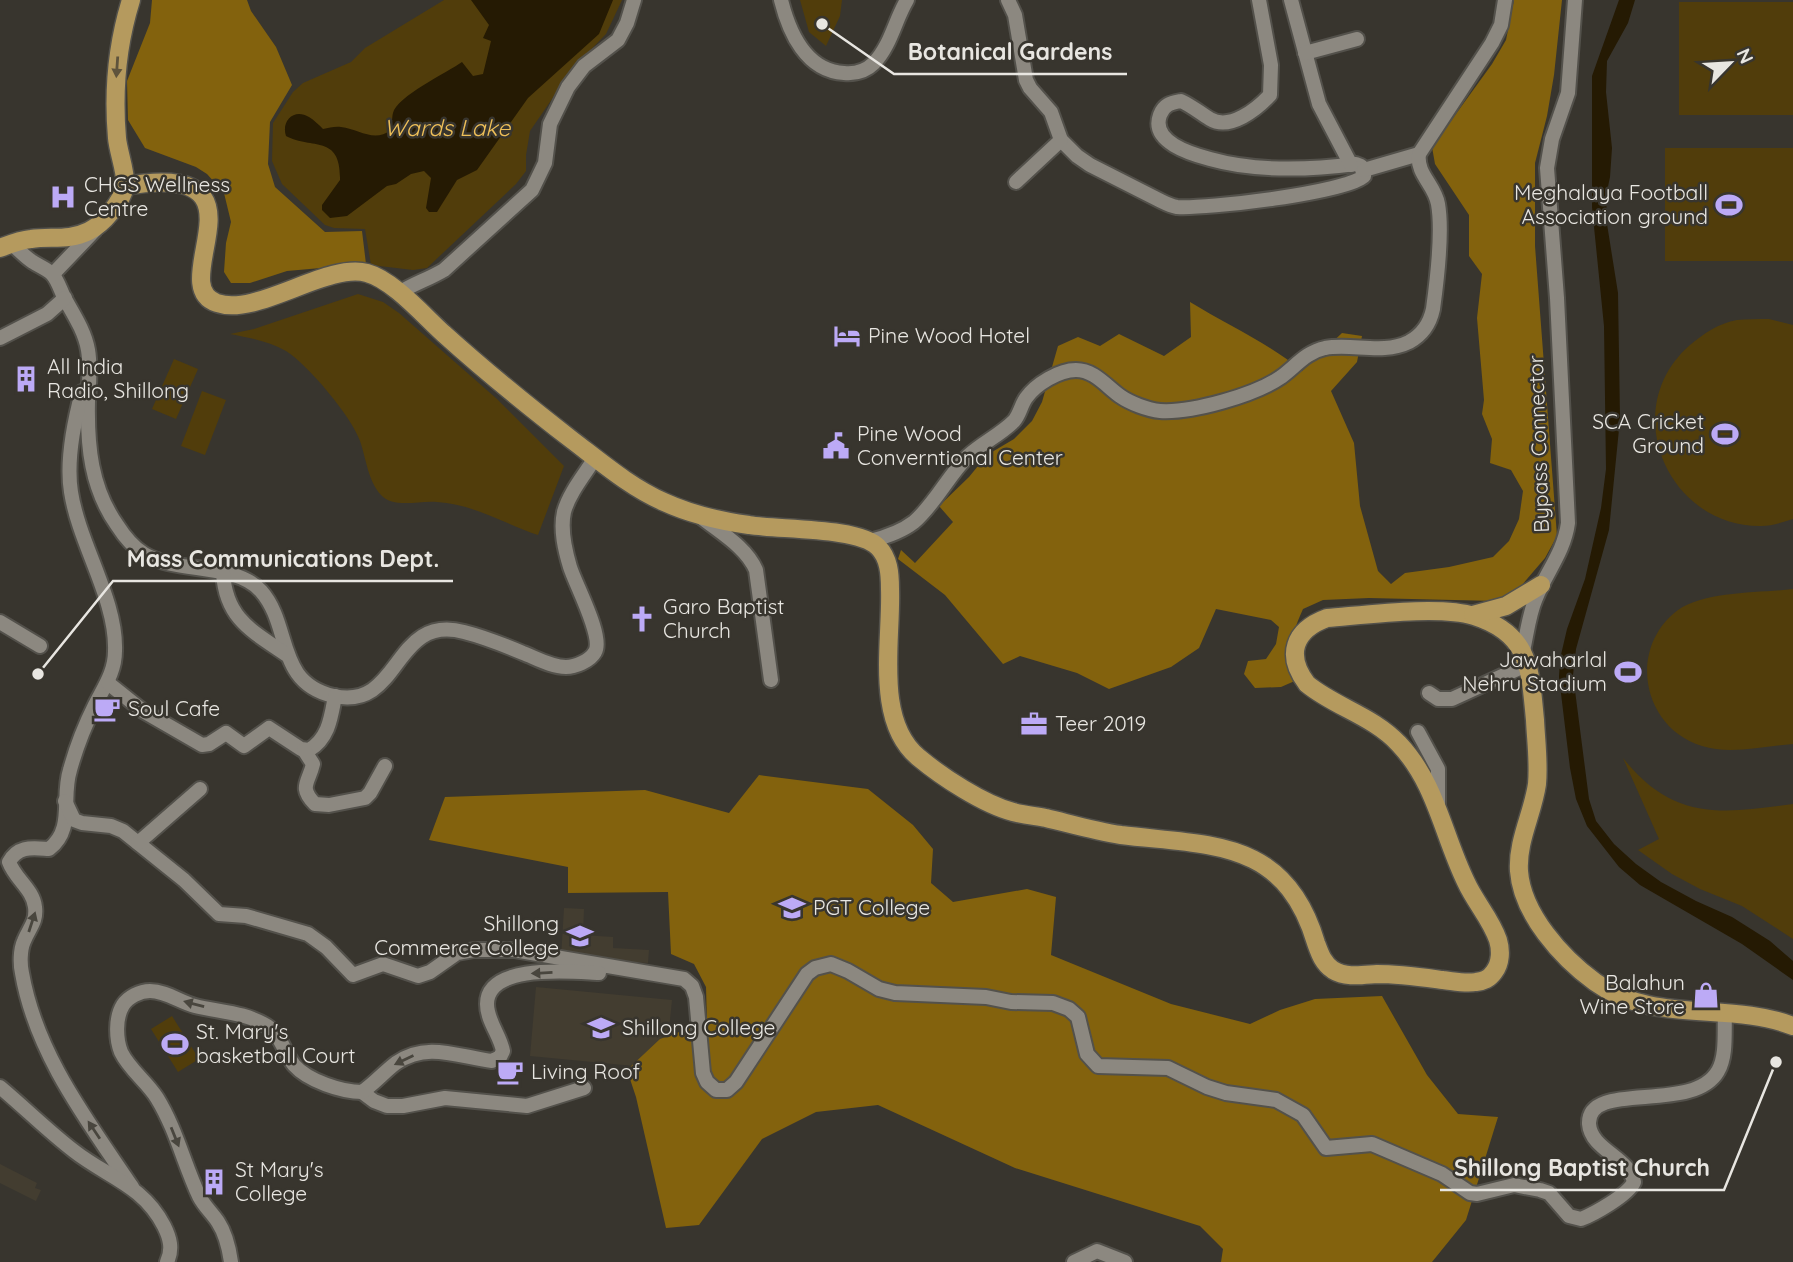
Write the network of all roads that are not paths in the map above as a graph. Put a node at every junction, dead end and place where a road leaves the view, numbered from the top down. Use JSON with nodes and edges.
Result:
{"nodes":[{"id":1,"x":131,"y":0,"type":"edge"},
{"id":2,"x":634,"y":0,"type":"edge"},
{"id":3,"x":781,"y":0,"type":"edge"},
{"id":4,"x":907,"y":0,"type":"edge"},
{"id":5,"x":1008,"y":0,"type":"edge"},
{"id":6,"x":1259,"y":0,"type":"edge"},
{"id":7,"x":1291,"y":0,"type":"edge"},
{"id":8,"x":1505,"y":0,"type":"edge"},
{"id":9,"x":1575,"y":0,"type":"edge"},
{"id":10,"x":1357,"y":38,"type":"dead end"},
{"id":11,"x":1305,"y":53,"type":"junction"},
{"id":12,"x":1061,"y":140,"type":"junction"},
{"id":13,"x":1419,"y":154,"type":"junction"},
{"id":14,"x":1357,"y":168,"type":"junction"},
{"id":15,"x":1016,"y":182,"type":"dead end"},
{"id":16,"x":125,"y":186,"type":"junction"},
{"id":17,"x":101,"y":223,"type":"junction"},
{"id":18,"x":6,"y":246,"type":"edge"},
{"id":19,"x":53,"y":274,"type":"junction"},
{"id":20,"x":399,"y":293,"type":"junction"},
{"id":21,"x":65,"y":298,"type":"junction"},
{"id":22,"x":0,"y":338,"type":"edge"},
{"id":23,"x":89,"y":367,"type":"junction"},
{"id":24,"x":595,"y":458,"type":"junction"},
{"id":25,"x":697,"y":513,"type":"junction"},
{"id":26,"x":870,"y":541,"type":"junction"},
{"id":27,"x":223,"y":573,"type":"junction"},
{"id":28,"x":1541,"y":585,"type":"junction"},
{"id":29,"x":1472,"y":615,"type":"junction"},
{"id":30,"x":0,"y":622,"type":"edge"},
{"id":31,"x":40,"y":646,"type":"dead end"},
{"id":32,"x":287,"y":655,"type":"junction"},
{"id":33,"x":1526,"y":657,"type":"junction"},
{"id":34,"x":771,"y":680,"type":"dead end"},
{"id":35,"x":108,"y":683,"type":"junction"},
{"id":36,"x":1429,"y":693,"type":"dead end"},
{"id":37,"x":335,"y":696,"type":"junction"},
{"id":38,"x":1418,"y":732,"type":"dead end"},
{"id":39,"x":304,"y":751,"type":"junction"},
{"id":40,"x":385,"y":766,"type":"dead end"},
{"id":41,"x":200,"y":789,"type":"dead end"},
{"id":42,"x":65,"y":801,"type":"junction"},
{"id":43,"x":1438,"y":809,"type":"junction"},
{"id":44,"x":138,"y":843,"type":"junction"},
{"id":45,"x":635,"y":970,"type":"junction"},
{"id":46,"x":1725,"y":1013,"type":"junction"},
{"id":47,"x":1793,"y":1026,"type":"edge"},
{"id":48,"x":0,"y":1087,"type":"edge"},
{"id":49,"x":584,"y":1088,"type":"dead end"},
{"id":50,"x":362,"y":1091,"type":"junction"},
{"id":51,"x":132,"y":1187,"type":"junction"},
{"id":52,"x":167,"y":1262,"type":"edge"},
{"id":53,"x":231,"y":1262,"type":"edge"},
{"id":54,"x":1074,"y":1262,"type":"edge"},
{"id":55,"x":1125,"y":1262,"type":"edge"}],
"edges":[{"from":1,"to":16,"type":"main road","one_way":true},
{"from":2,"to":20,"type":"street"},
{"from":3,"to":4,"type":"street"},
{"from":5,"to":12,"type":"street"},
{"from":6,"to":14,"type":"street"},
{"from":7,"to":11,"type":"street"},
{"from":8,"to":13,"type":"street"},
{"from":9,"to":28,"type":"street","name":"Bypass Connector"},
{"from":10,"to":11,"type":"street"},
{"from":11,"to":14,"type":"street"},
{"from":12,"to":14,"type":"street"},
{"from":12,"to":15,"type":"street"},
{"from":13,"to":14,"type":"street"},
{"from":13,"to":26,"type":"street"},
{"from":16,"to":17,"type":"main road"},
{"from":16,"to":20,"type":"main road"},
{"from":17,"to":18,"type":"main road"},
{"from":17,"to":19,"type":"street"},
{"from":18,"to":19,"type":"street"},
{"from":19,"to":21,"type":"street"},
{"from":20,"to":24,"type":"main road"},
{"from":21,"to":22,"type":"street"},
{"from":21,"to":23,"type":"street"},
{"from":23,"to":27,"type":"street"},
{"from":23,"to":35,"type":"street"},
{"from":24,"to":25,"type":"main road"},
{"from":24,"to":37,"type":"street"},
{"from":25,"to":26,"type":"main road"},
{"from":25,"to":34,"type":"street"},
{"from":26,"to":43,"type":"main road"},
{"from":27,"to":32,"type":"street"},
{"from":27,"to":32,"type":"street"},
{"from":28,"to":29,"type":"main road"},
{"from":28,"to":33,"type":"street","name":"Bypass Connector"},
{"from":29,"to":33,"type":"main road"},
{"from":29,"to":43,"type":"main road"},
{"from":30,"to":31,"type":"street"},
{"from":32,"to":37,"type":"street"},
{"from":33,"to":36,"type":"street"},
{"from":33,"to":46,"type":"main road","name":"Bypass Connector"},
{"from":35,"to":39,"type":"street"},
{"from":35,"to":42,"type":"street"},
{"from":37,"to":39,"type":"street"},
{"from":38,"to":43,"type":"street"},
{"from":39,"to":40,"type":"street"},
{"from":41,"to":44,"type":"street"},
{"from":42,"to":44,"type":"street"},
{"from":51,"to":42,"type":"street","one_way":true},
{"from":44,"to":45,"type":"street"},
{"from":45,"to":46,"type":"street"},
{"from":45,"to":50,"type":"street","one_way":true},
{"from":46,"to":47,"type":"main road","name":"Bypass Connector"},
{"from":48,"to":51,"type":"street"},
{"from":49,"to":50,"type":"street"},
{"from":50,"to":53,"type":"street","one_way":true},
{"from":51,"to":52,"type":"street"},
{"from":54,"to":55,"type":"street"}]}
